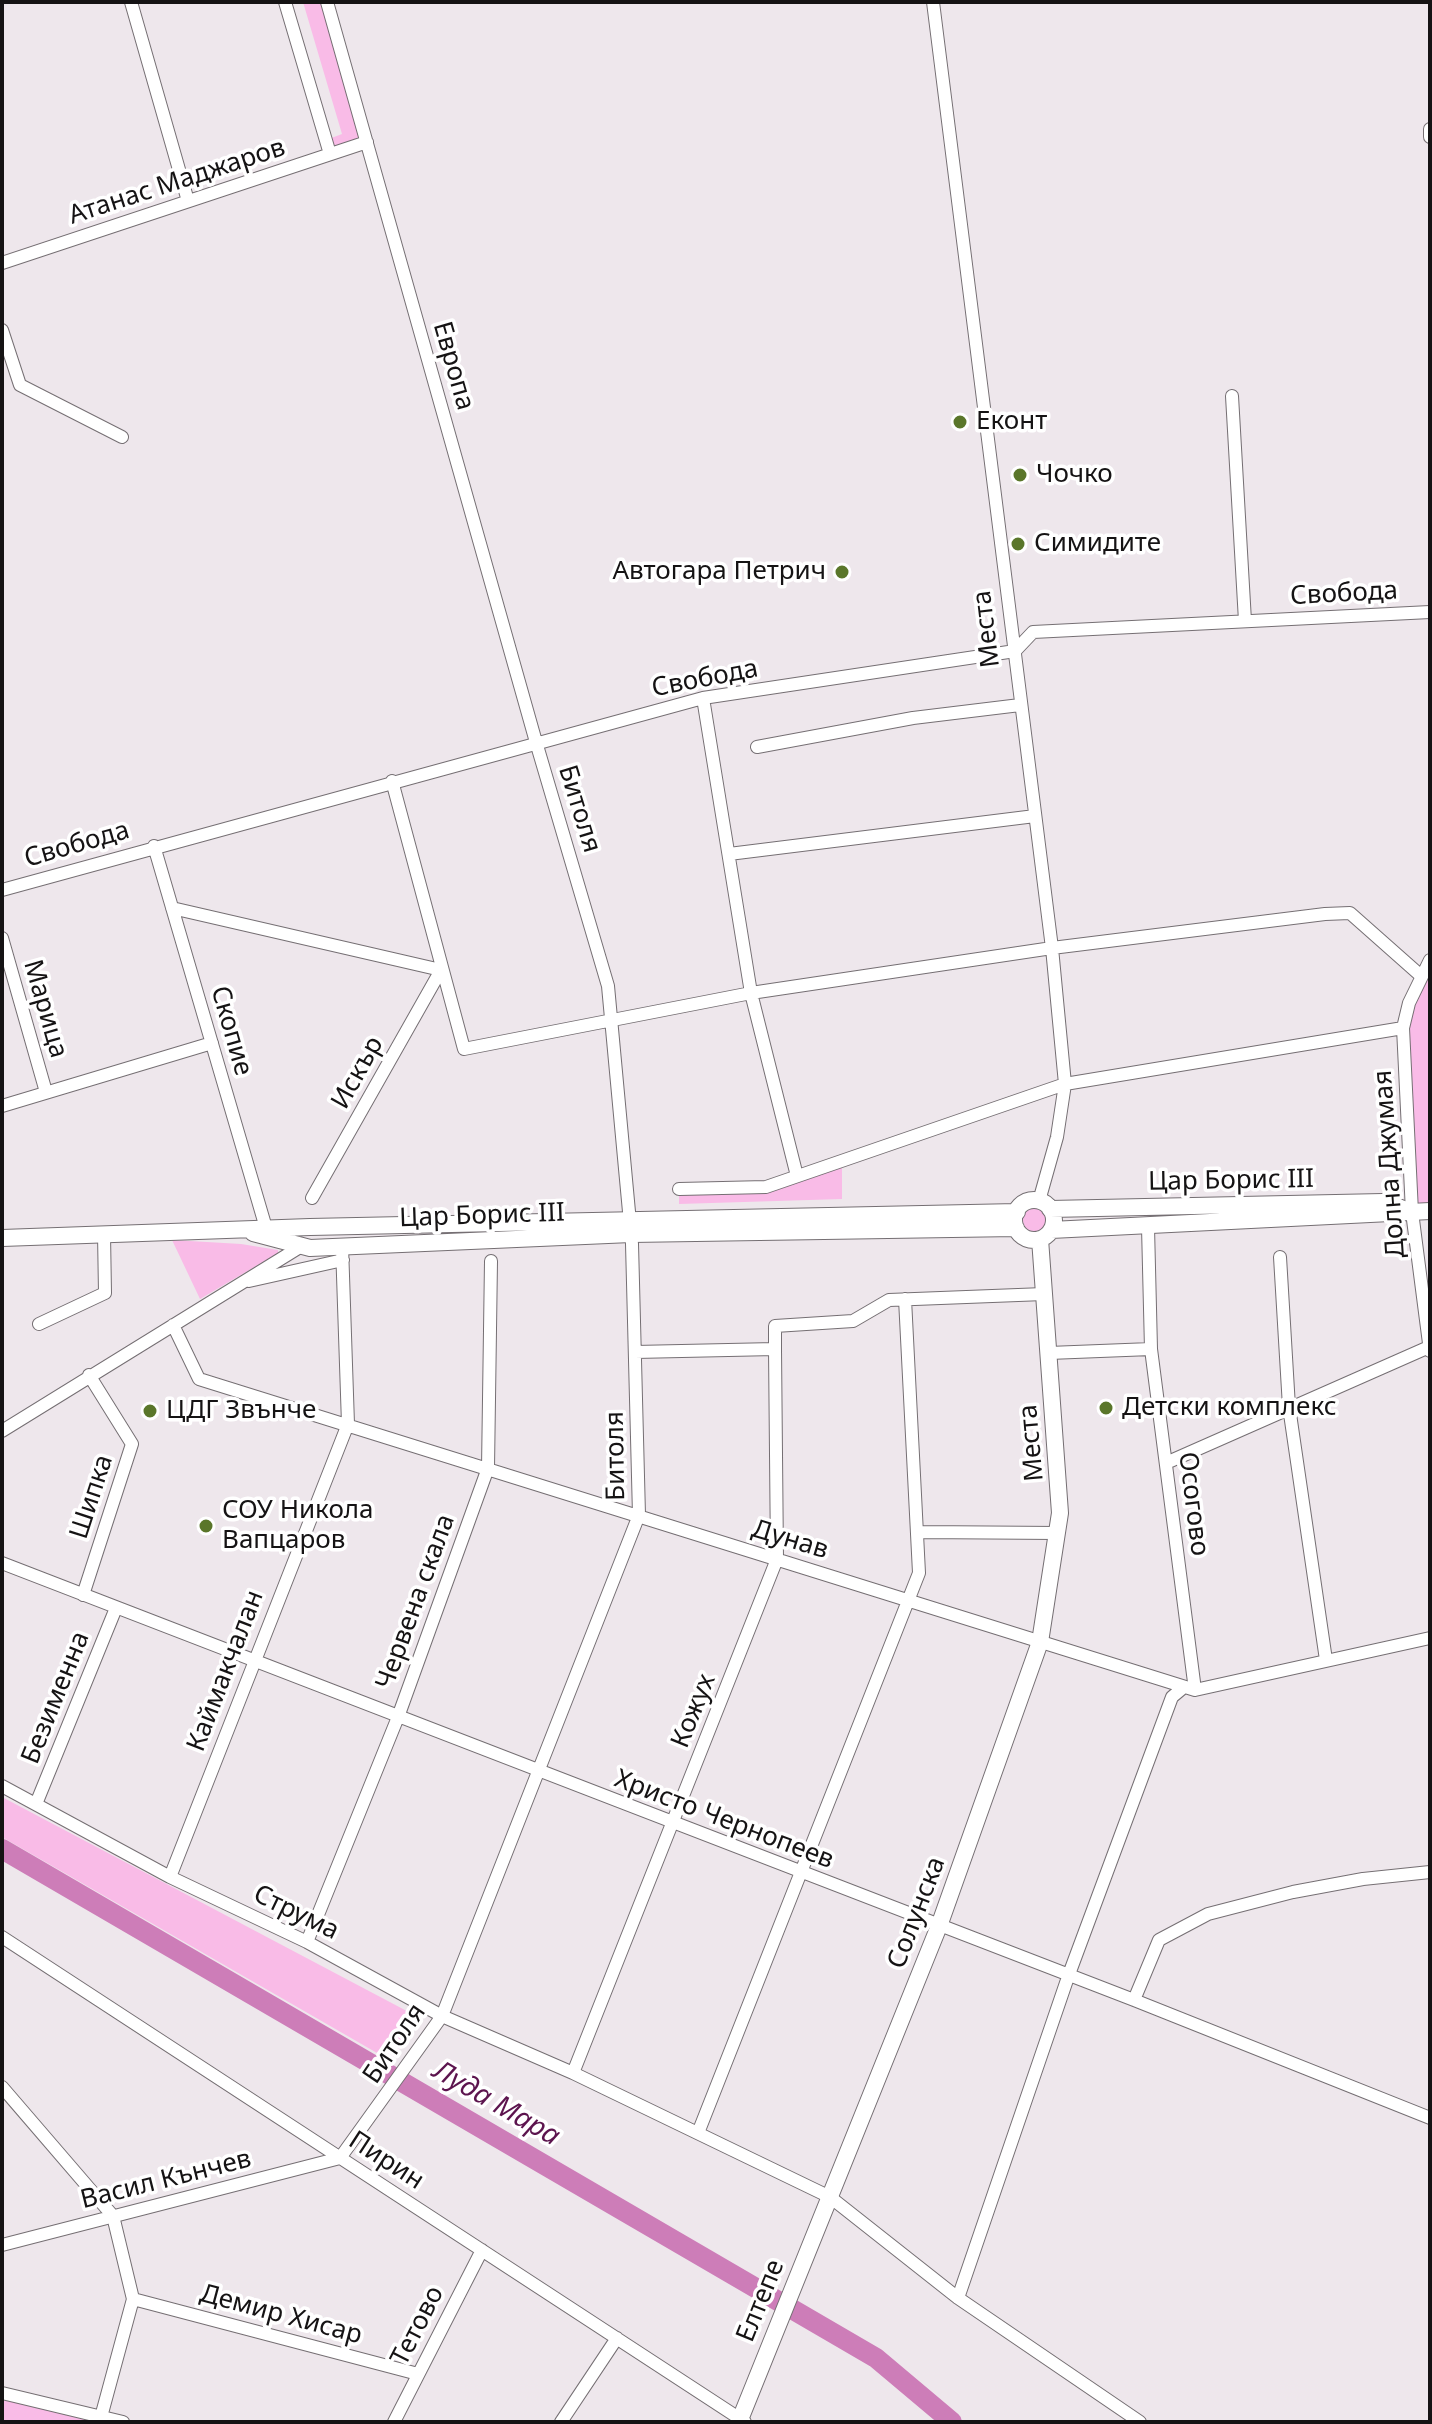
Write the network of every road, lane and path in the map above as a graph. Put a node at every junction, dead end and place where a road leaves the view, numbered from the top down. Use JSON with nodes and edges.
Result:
{"nodes":[{"id":1,"x":131,"y":2,"type":"edge"},
{"id":2,"x":285,"y":2,"type":"edge"},
{"id":3,"x":327,"y":2,"type":"edge"},
{"id":4,"x":933,"y":2,"type":"edge"},
{"id":5,"x":367,"y":142,"type":"junction"},
{"id":6,"x":330,"y":154,"type":"junction"},
{"id":7,"x":188,"y":201,"type":"junction"},
{"id":8,"x":2,"y":263,"type":"edge"},
{"id":9,"x":2,"y":330,"type":"edge"},
{"id":10,"x":1232,"y":396,"type":"dead end"},
{"id":11,"x":122,"y":437,"type":"dead end"},
{"id":12,"x":1430,"y":612,"type":"edge"},
{"id":13,"x":1245,"y":621,"type":"junction"},
{"id":14,"x":1015,"y":651,"type":"junction"},
{"id":15,"x":703,"y":698,"type":"junction"},
{"id":16,"x":1020,"y":705,"type":"junction"},
{"id":17,"x":536,"y":742,"type":"junction"},
{"id":18,"x":757,"y":747,"type":"dead end"},
{"id":19,"x":392,"y":781,"type":"junction"},
{"id":20,"x":1035,"y":816,"type":"junction"},
{"id":21,"x":154,"y":846,"type":"junction"},
{"id":22,"x":729,"y":854,"type":"junction"},
{"id":23,"x":2,"y":890,"type":"edge"},
{"id":24,"x":172,"y":908,"type":"junction"},
{"id":25,"x":2,"y":938,"type":"edge"},
{"id":26,"x":1052,"y":948,"type":"junction"},
{"id":27,"x":1430,"y":960,"type":"edge"},
{"id":28,"x":441,"y":970,"type":"junction"},
{"id":29,"x":1420,"y":975,"type":"junction"},
{"id":30,"x":751,"y":993,"type":"junction"},
{"id":31,"x":613,"y":1018,"type":"junction"},
{"id":32,"x":1403,"y":1028,"type":"junction"},
{"id":33,"x":212,"y":1043,"type":"junction"},
{"id":34,"x":1065,"y":1084,"type":"junction"},
{"id":35,"x":46,"y":1092,"type":"junction"},
{"id":36,"x":2,"y":1106,"type":"edge"},
{"id":37,"x":797,"y":1176,"type":"junction"},
{"id":38,"x":679,"y":1189,"type":"dead end"},
{"id":39,"x":312,"y":1198,"type":"dead end"},
{"id":40,"x":1045,"y":1205,"type":"junction"},
{"id":41,"x":1430,"y":1211,"type":"edge"},
{"id":42,"x":1412,"y":1212,"type":"junction"},
{"id":43,"x":1016,"y":1220,"type":"junction"},
{"id":44,"x":310,"y":1227,"type":"junction"},
{"id":45,"x":1148,"y":1227,"type":"junction"},
{"id":46,"x":266,"y":1228,"type":"junction"},
{"id":47,"x":630,"y":1228,"type":"junction"},
{"id":48,"x":239,"y":1229,"type":"junction"},
{"id":49,"x":104,"y":1234,"type":"junction"},
{"id":50,"x":1046,"y":1235,"type":"junction"},
{"id":51,"x":2,"y":1238,"type":"edge"},
{"id":52,"x":305,"y":1248,"type":"junction"},
{"id":53,"x":1416,"y":1251,"type":"junction"},
{"id":54,"x":343,"y":1253,"type":"junction"},
{"id":55,"x":1280,"y":1257,"type":"dead end"},
{"id":56,"x":491,"y":1261,"type":"dead end"},
{"id":57,"x":1430,"y":1273,"type":"edge"},
{"id":58,"x":239,"y":1283,"type":"junction"},
{"id":59,"x":1044,"y":1294,"type":"junction"},
{"id":60,"x":905,"y":1299,"type":"junction"},
{"id":61,"x":39,"y":1324,"type":"dead end"},
{"id":62,"x":173,"y":1325,"type":"junction"},
{"id":63,"x":775,"y":1349,"type":"junction"},
{"id":64,"x":1151,"y":1349,"type":"junction"},
{"id":65,"x":1430,"y":1349,"type":"edge"},
{"id":66,"x":635,"y":1352,"type":"junction"},
{"id":67,"x":1049,"y":1353,"type":"junction"},
{"id":68,"x":89,"y":1375,"type":"junction"},
{"id":69,"x":1289,"y":1407,"type":"junction"},
{"id":70,"x":348,"y":1424,"type":"junction"},
{"id":71,"x":2,"y":1431,"type":"edge"},
{"id":72,"x":1166,"y":1463,"type":"junction"},
{"id":73,"x":488,"y":1468,"type":"junction"},
{"id":74,"x":639,"y":1515,"type":"junction"},
{"id":75,"x":918,"y":1532,"type":"junction"},
{"id":76,"x":1058,"y":1533,"type":"junction"},
{"id":77,"x":777,"y":1559,"type":"junction"},
{"id":78,"x":2,"y":1563,"type":"edge"},
{"id":79,"x":83,"y":1595,"type":"junction"},
{"id":80,"x":910,"y":1601,"type":"junction"},
{"id":81,"x":116,"y":1608,"type":"junction"},
{"id":82,"x":1430,"y":1638,"type":"edge"},
{"id":83,"x":1040,"y":1642,"type":"junction"},
{"id":84,"x":252,"y":1660,"type":"junction"},
{"id":85,"x":1326,"y":1660,"type":"junction"},
{"id":86,"x":1189,"y":1688,"type":"junction"},
{"id":87,"x":398,"y":1717,"type":"junction"},
{"id":88,"x":538,"y":1771,"type":"junction"},
{"id":89,"x":2,"y":1786,"type":"edge"},
{"id":90,"x":36,"y":1804,"type":"junction"},
{"id":91,"x":673,"y":1823,"type":"junction"},
{"id":92,"x":1430,"y":1872,"type":"edge"},
{"id":93,"x":800,"y":1873,"type":"junction"},
{"id":94,"x":170,"y":1877,"type":"junction"},
{"id":95,"x":939,"y":1926,"type":"junction"},
{"id":96,"x":2,"y":1937,"type":"edge"},
{"id":97,"x":307,"y":1942,"type":"junction"},
{"id":98,"x":1068,"y":1977,"type":"junction"},
{"id":99,"x":1134,"y":2000,"type":"junction"},
{"id":100,"x":442,"y":2016,"type":"junction"},
{"id":101,"x":573,"y":2073,"type":"junction"},
{"id":102,"x":2,"y":2087,"type":"edge"},
{"id":103,"x":1430,"y":2118,"type":"edge"},
{"id":104,"x":698,"y":2133,"type":"junction"},
{"id":105,"x":340,"y":2158,"type":"junction"},
{"id":106,"x":830,"y":2197,"type":"junction"},
{"id":107,"x":113,"y":2216,"type":"junction"},
{"id":108,"x":2,"y":2245,"type":"edge"},
{"id":109,"x":482,"y":2250,"type":"junction"},
{"id":110,"x":958,"y":2298,"type":"junction"},
{"id":111,"x":133,"y":2299,"type":"junction"},
{"id":112,"x":617,"y":2338,"type":"junction"},
{"id":113,"x":418,"y":2374,"type":"junction"},
{"id":114,"x":2,"y":2393,"type":"edge"},
{"id":115,"x":101,"y":2417,"type":"junction"},
{"id":116,"x":742,"y":2421,"type":"edge"},
{"id":117,"x":123,"y":2422,"type":"edge"},
{"id":118,"x":394,"y":2422,"type":"edge"},
{"id":119,"x":561,"y":2422,"type":"edge"},
{"id":120,"x":1140,"y":2422,"type":"edge"}],
"edges":[{"from":1,"to":7,"type":"street"},
{"from":2,"to":6,"type":"street"},
{"from":3,"to":5,"type":"street","name":"Европа"},
{"from":4,"to":14,"type":"street","name":"Места"},
{"from":5,"to":6,"type":"street","name":"Атанас Маджаров"},
{"from":5,"to":17,"type":"street","name":"Европа"},
{"from":6,"to":7,"type":"street","name":"Атанас Маджаров"},
{"from":7,"to":8,"type":"street","name":"Атанас Маджаров"},
{"from":9,"to":11,"type":"street"},
{"from":10,"to":13,"type":"street"},
{"from":12,"to":13,"type":"street","name":"Свобода"},
{"from":13,"to":14,"type":"street","name":"Свобода"},
{"from":14,"to":15,"type":"street","name":"Свобода"},
{"from":14,"to":16,"type":"street","name":"Места"},
{"from":15,"to":17,"type":"street","name":"Свобода"},
{"from":15,"to":22,"type":"street"},
{"from":16,"to":18,"type":"street"},
{"from":16,"to":20,"type":"street","name":"Места"},
{"from":17,"to":19,"type":"street","name":"Свобода"},
{"from":17,"to":31,"type":"street","name":"Битоля"},
{"from":19,"to":21,"type":"street","name":"Свобода"},
{"from":19,"to":28,"type":"street"},
{"from":20,"to":22,"type":"street"},
{"from":20,"to":26,"type":"street","name":"Места"},
{"from":21,"to":23,"type":"street","name":"Свобода"},
{"from":21,"to":24,"type":"street","name":"Скопие"},
{"from":22,"to":30,"type":"street"},
{"from":24,"to":28,"type":"street"},
{"from":24,"to":33,"type":"street","name":"Скопие"},
{"from":25,"to":35,"type":"street","name":"Марица"},
{"from":26,"to":29,"type":"street"},
{"from":26,"to":30,"type":"street"},
{"from":26,"to":34,"type":"street","name":"Места"},
{"from":27,"to":29,"type":"street","name":"Долна Джумая"},
{"from":28,"to":31,"type":"street"},
{"from":28,"to":39,"type":"street","name":"Искър"},
{"from":29,"to":32,"type":"street","name":"Долна Джумая"},
{"from":30,"to":31,"type":"street"},
{"from":30,"to":37,"type":"street"},
{"from":31,"to":47,"type":"street","name":"Битоля"},
{"from":32,"to":34,"type":"street"},
{"from":32,"to":42,"type":"street","name":"Долна Джумая"},
{"from":33,"to":35,"type":"street"},
{"from":33,"to":46,"type":"street","name":"Скопие"},
{"from":34,"to":37,"type":"street"},
{"from":34,"to":40,"type":"street","name":"Места"},
{"from":35,"to":36,"type":"street"},
{"from":37,"to":38,"type":"street"},
{"from":40,"to":42,"type":"main road","name":"Цар Борис III"},
{"from":40,"to":43,"type":"main road"},
{"from":40,"to":50,"type":"main road"},
{"from":41,"to":42,"type":"main road","name":"Цар Борис III"},
{"from":42,"to":45,"type":"main road","name":"Цар Борис III"},
{"from":42,"to":53,"type":"street","name":"Долна Джумая"},
{"from":43,"to":47,"type":"main road","name":"Цар Борис III"},
{"from":43,"to":50,"type":"main road"},
{"from":44,"to":46,"type":"main road","name":"Цар Борис III"},
{"from":44,"to":47,"type":"main road","name":"Цар Борис III"},
{"from":44,"to":52,"type":"main road"},
{"from":45,"to":50,"type":"main road","name":"Цар Борис III"},
{"from":45,"to":64,"type":"street","name":"Осогово"},
{"from":46,"to":48,"type":"main road","name":"Цар Борис III"},
{"from":47,"to":54,"type":"main road","name":"Цар Борис III"},
{"from":47,"to":66,"type":"street","name":"Битоля"},
{"from":48,"to":49,"type":"main road","name":"Цар Борис III"},
{"from":48,"to":52,"type":"main road"},
{"from":49,"to":51,"type":"main road","name":"Цар Борис III"},
{"from":49,"to":61,"type":"street"},
{"from":50,"to":59,"type":"main road","name":"Места"},
{"from":52,"to":54,"type":"main road","name":"Цар Борис III"},
{"from":52,"to":58,"type":"street","name":"Цар Борис III"},
{"from":53,"to":57,"type":"street"},
{"from":53,"to":65,"type":"street","name":"Долна Джумая"},
{"from":54,"to":58,"type":"street"},
{"from":54,"to":70,"type":"street","name":"Каймакчалан"},
{"from":55,"to":69,"type":"street"},
{"from":56,"to":73,"type":"street","name":"Червена скала"},
{"from":58,"to":62,"type":"street","name":"Цар Борис III"},
{"from":59,"to":60,"type":"street"},
{"from":59,"to":67,"type":"main road","name":"Места"},
{"from":60,"to":63,"type":"street"},
{"from":60,"to":75,"type":"street"},
{"from":62,"to":68,"type":"street","name":"Цар Борис III"},
{"from":62,"to":70,"type":"street","name":"Дунав"},
{"from":63,"to":66,"type":"street"},
{"from":63,"to":77,"type":"street","name":"Кожух"},
{"from":64,"to":67,"type":"street"},
{"from":64,"to":72,"type":"street","name":"Осогово"},
{"from":65,"to":69,"type":"street"},
{"from":66,"to":74,"type":"street","name":"Битоля"},
{"from":67,"to":76,"type":"main road","name":"Места"},
{"from":68,"to":71,"type":"street","name":"Цар Борис III"},
{"from":68,"to":79,"type":"street","name":"Шипка"},
{"from":69,"to":72,"type":"street"},
{"from":69,"to":85,"type":"street"},
{"from":70,"to":73,"type":"street","name":"Дунав"},
{"from":70,"to":84,"type":"street","name":"Каймакчалан"},
{"from":72,"to":86,"type":"street","name":"Осогово"},
{"from":73,"to":74,"type":"street","name":"Дунав"},
{"from":73,"to":87,"type":"street","name":"Червена скала"},
{"from":74,"to":77,"type":"street","name":"Дунав"},
{"from":74,"to":88,"type":"street","name":"Битоля"},
{"from":75,"to":76,"type":"street"},
{"from":75,"to":80,"type":"street"},
{"from":76,"to":83,"type":"main road","name":"Места"},
{"from":77,"to":80,"type":"street","name":"Дунав"},
{"from":77,"to":91,"type":"street","name":"Кожух"},
{"from":78,"to":79,"type":"street","name":"Христо Чернопеев"},
{"from":79,"to":81,"type":"street","name":"Христо Чернопеев"},
{"from":80,"to":83,"type":"street","name":"Дунав"},
{"from":80,"to":93,"type":"street"},
{"from":81,"to":84,"type":"street","name":"Христо Чернопеев"},
{"from":81,"to":90,"type":"street","name":"Безименна"},
{"from":82,"to":85,"type":"street"},
{"from":83,"to":86,"type":"street","name":"Дунав"},
{"from":83,"to":95,"type":"main road","name":"Солунска"},
{"from":84,"to":87,"type":"street","name":"Христо Чернопеев"},
{"from":84,"to":94,"type":"street","name":"Каймакчалан"},
{"from":85,"to":86,"type":"street"},
{"from":86,"to":98,"type":"street"},
{"from":87,"to":88,"type":"street","name":"Христо Чернопеев"},
{"from":87,"to":97,"type":"street","name":"Червена скала"},
{"from":88,"to":91,"type":"street","name":"Христо Чернопеев"},
{"from":88,"to":100,"type":"street","name":"Битоля"},
{"from":89,"to":90,"type":"street","name":"Струма"},
{"from":90,"to":94,"type":"street","name":"Струма"},
{"from":91,"to":93,"type":"street","name":"Христо Чернопеев"},
{"from":91,"to":101,"type":"street","name":"Кожух"},
{"from":92,"to":99,"type":"street"},
{"from":93,"to":95,"type":"street","name":"Христо Чернопеев"},
{"from":93,"to":104,"type":"street"},
{"from":94,"to":97,"type":"street","name":"Струма"},
{"from":95,"to":98,"type":"street","name":"Христо Чернопеев"},
{"from":95,"to":106,"type":"main road","name":"Солунска"},
{"from":96,"to":105,"type":"street","name":"Пирин"},
{"from":97,"to":100,"type":"street","name":"Струма"},
{"from":98,"to":99,"type":"street","name":"Христо Чернопеев"},
{"from":98,"to":110,"type":"street"},
{"from":99,"to":103,"type":"street","name":"Христо Чернопеев"},
{"from":100,"to":101,"type":"street","name":"Струма"},
{"from":100,"to":105,"type":"street","name":"Битоля"},
{"from":101,"to":104,"type":"street","name":"Струма"},
{"from":102,"to":107,"type":"street"},
{"from":104,"to":106,"type":"street","name":"Струма"},
{"from":105,"to":107,"type":"street","name":"Васил Кънчев"},
{"from":105,"to":109,"type":"street","name":"Пирин"},
{"from":106,"to":110,"type":"street","name":"Струма"},
{"from":106,"to":116,"type":"main road","name":"Елтепе"},
{"from":107,"to":108,"type":"street","name":"Васил Кънчев"},
{"from":107,"to":111,"type":"street"},
{"from":109,"to":112,"type":"street","name":"Пирин"},
{"from":109,"to":113,"type":"street","name":"Тетово"},
{"from":110,"to":120,"type":"street","name":"Струма"},
{"from":111,"to":113,"type":"street","name":"Демир Хисар"},
{"from":111,"to":115,"type":"street"},
{"from":112,"to":116,"type":"street","name":"Пирин"},
{"from":112,"to":119,"type":"street"},
{"from":113,"to":118,"type":"street","name":"Тетово"},
{"from":114,"to":115,"type":"street"},
{"from":115,"to":117,"type":"street"}]}
